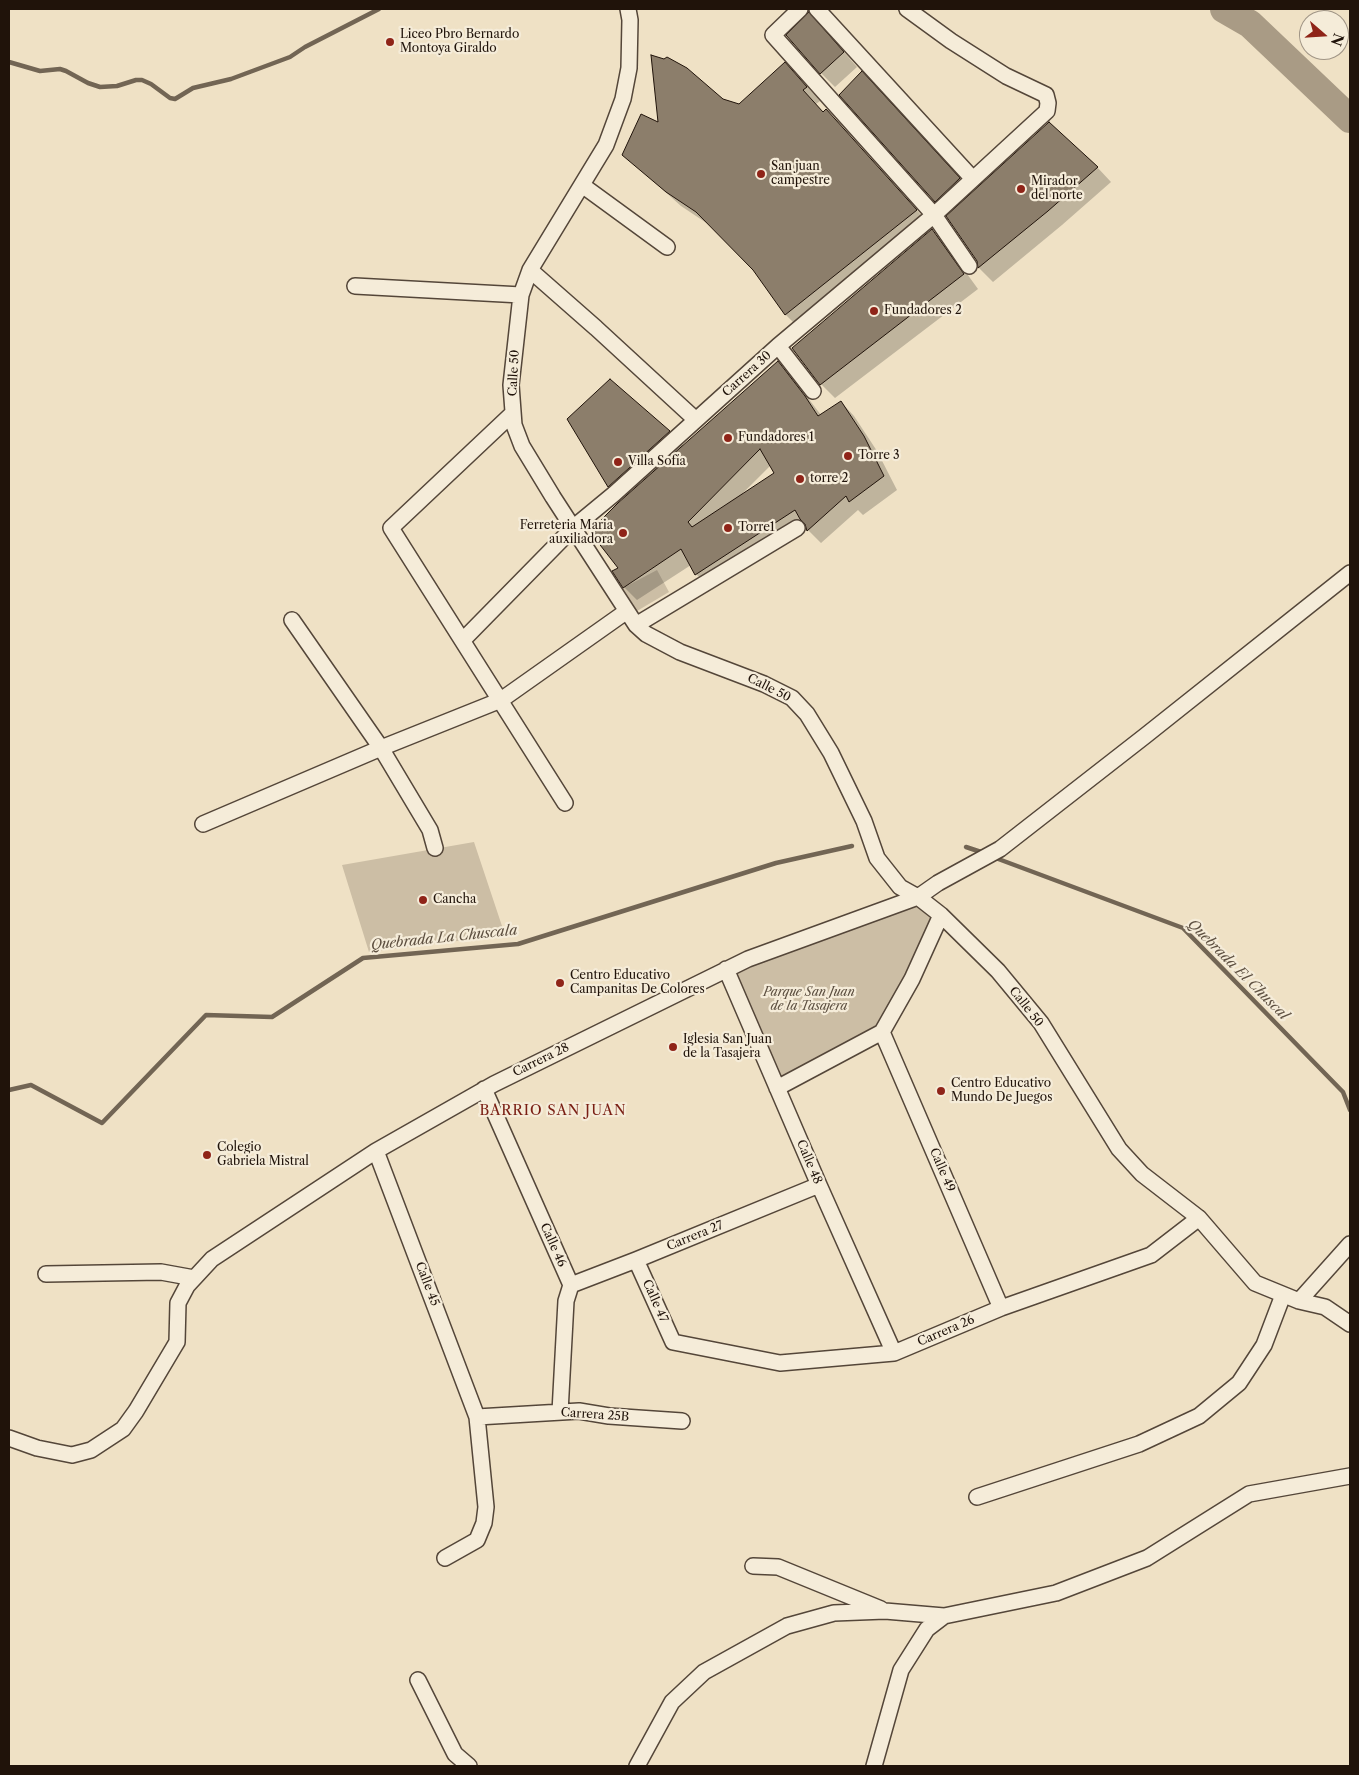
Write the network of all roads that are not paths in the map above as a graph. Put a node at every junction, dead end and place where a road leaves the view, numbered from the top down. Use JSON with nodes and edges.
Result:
{"nodes":[{"id":1,"x":628,"y":9,"type":"edge"},
{"id":2,"x":800,"y":9,"type":"edge"},
{"id":3,"x":817,"y":9,"type":"edge"},
{"id":4,"x":907,"y":9,"type":"edge"},
{"id":5,"x":973,"y":179,"type":"junction"},
{"id":6,"x":582,"y":186,"type":"junction"},
{"id":7,"x":934,"y":215,"type":"junction"},
{"id":8,"x":667,"y":247,"type":"dead end"},
{"id":9,"x":968,"y":266,"type":"dead end"},
{"id":10,"x":530,"y":270,"type":"junction"},
{"id":11,"x":355,"y":286,"type":"dead end"},
{"id":12,"x":521,"y":295,"type":"junction"},
{"id":13,"x":778,"y":346,"type":"junction"},
{"id":14,"x":813,"y":391,"type":"dead end"},
{"id":15,"x":513,"y":413,"type":"junction"},
{"id":16,"x":696,"y":420,"type":"junction"},
{"id":17,"x":574,"y":527,"type":"junction"},
{"id":18,"x":797,"y":528,"type":"dead end"},
{"id":19,"x":1350,"y":573,"type":"edge"},
{"id":20,"x":627,"y":610,"type":"junction"},
{"id":21,"x":292,"y":620,"type":"dead end"},
{"id":22,"x":636,"y":625,"type":"junction"},
{"id":23,"x":463,"y":640,"type":"junction"},
{"id":24,"x":501,"y":700,"type":"junction"},
{"id":25,"x":381,"y":748,"type":"junction"},
{"id":26,"x":565,"y":803,"type":"dead end"},
{"id":27,"x":203,"y":824,"type":"dead end"},
{"id":28,"x":435,"y":848,"type":"dead end"},
{"id":29,"x":918,"y":897,"type":"junction"},
{"id":30,"x":940,"y":915,"type":"junction"},
{"id":31,"x":726,"y":969,"type":"junction"},
{"id":32,"x":882,"y":1032,"type":"junction"},
{"id":33,"x":777,"y":1088,"type":"junction"},
{"id":34,"x":484,"y":1089,"type":"junction"},
{"id":35,"x":376,"y":1151,"type":"junction"},
{"id":36,"x":818,"y":1185,"type":"junction"},
{"id":37,"x":1199,"y":1218,"type":"junction"},
{"id":38,"x":1350,"y":1244,"type":"edge"},
{"id":39,"x":636,"y":1260,"type":"junction"},
{"id":40,"x":46,"y":1274,"type":"dead end"},
{"id":41,"x":194,"y":1278,"type":"junction"},
{"id":42,"x":571,"y":1285,"type":"junction"},
{"id":43,"x":1283,"y":1295,"type":"junction"},
{"id":44,"x":1299,"y":1301,"type":"junction"},
{"id":45,"x":1001,"y":1308,"type":"junction"},
{"id":46,"x":1350,"y":1324,"type":"edge"},
{"id":47,"x":673,"y":1342,"type":"joint"},
{"id":48,"x":894,"y":1353,"type":"junction"},
{"id":49,"x":560,"y":1412,"type":"junction"},
{"id":50,"x":477,"y":1417,"type":"junction"},
{"id":51,"x":682,"y":1422,"type":"dead end"},
{"id":52,"x":9,"y":1438,"type":"edge"},
{"id":53,"x":1350,"y":1476,"type":"edge"},
{"id":54,"x":977,"y":1497,"type":"dead end"},
{"id":55,"x":445,"y":1558,"type":"dead end"},
{"id":56,"x":753,"y":1566,"type":"dead end"},
{"id":57,"x":885,"y":1611,"type":"junction"},
{"id":58,"x":944,"y":1616,"type":"junction"},
{"id":59,"x":418,"y":1680,"type":"dead end"},
{"id":60,"x":469,"y":1766,"type":"edge"},
{"id":61,"x":637,"y":1766,"type":"edge"},
{"id":62,"x":874,"y":1766,"type":"edge"}],
"edges":[{"from":1,"to":6,"type":"street","name":"Calle 50"},
{"from":2,"to":7,"type":"street"},
{"from":3,"to":5,"type":"street"},
{"from":4,"to":5,"type":"street","name":"Carrera 30"},
{"from":5,"to":7,"type":"street","name":"Carrera 30"},
{"from":6,"to":8,"type":"street"},
{"from":6,"to":10,"type":"street","name":"Calle 50"},
{"from":7,"to":9,"type":"street"},
{"from":7,"to":13,"type":"street","name":"Carrera 30"},
{"from":10,"to":12,"type":"street","name":"Calle 50"},
{"from":10,"to":16,"type":"street"},
{"from":11,"to":12,"type":"street"},
{"from":12,"to":15,"type":"street","name":"Calle 50"},
{"from":13,"to":14,"type":"street"},
{"from":13,"to":16,"type":"street","name":"Carrera 30"},
{"from":15,"to":17,"type":"street","name":"Calle 50"},
{"from":15,"to":23,"type":"street"},
{"from":16,"to":17,"type":"street","name":"Carrera 30"},
{"from":17,"to":20,"type":"street","name":"Calle 50"},
{"from":17,"to":23,"type":"street","name":"Carrera 30"},
{"from":18,"to":22,"type":"street"},
{"from":19,"to":29,"type":"street","name":"Carrera 28"},
{"from":20,"to":22,"type":"street","name":"Calle 50"},
{"from":20,"to":24,"type":"street"},
{"from":21,"to":25,"type":"street"},
{"from":22,"to":29,"type":"street","name":"Calle 50"},
{"from":23,"to":24,"type":"street"},
{"from":24,"to":25,"type":"street"},
{"from":24,"to":26,"type":"street"},
{"from":25,"to":27,"type":"street"},
{"from":25,"to":28,"type":"street"},
{"from":29,"to":30,"type":"street","name":"Calle 50"},
{"from":29,"to":31,"type":"street","name":"Carrera 28"},
{"from":30,"to":32,"type":"street"},
{"from":30,"to":37,"type":"street","name":"Calle 50"},
{"from":31,"to":33,"type":"street","name":"Calle 48"},
{"from":31,"to":34,"type":"street","name":"Carrera 28"},
{"from":32,"to":33,"type":"street"},
{"from":32,"to":45,"type":"street","name":"Calle 49"},
{"from":33,"to":36,"type":"street","name":"Calle 48"},
{"from":34,"to":35,"type":"street","name":"Carrera 28"},
{"from":34,"to":42,"type":"street","name":"Calle 46"},
{"from":35,"to":41,"type":"street","name":"Carrera 28"},
{"from":35,"to":50,"type":"street","name":"Calle 45"},
{"from":36,"to":39,"type":"street","name":"Carrera 27"},
{"from":36,"to":48,"type":"street","name":"Calle 48"},
{"from":37,"to":43,"type":"street","name":"Calle 50"},
{"from":37,"to":45,"type":"street","name":"Carrera 26"},
{"from":38,"to":44,"type":"street"},
{"from":39,"to":42,"type":"street","name":"Carrera 27"},
{"from":39,"to":47,"type":"street","name":"Calle 47"},
{"from":40,"to":41,"type":"street"},
{"from":41,"to":52,"type":"street","name":"Carrera 28"},
{"from":42,"to":49,"type":"street"},
{"from":43,"to":44,"type":"street","name":"Calle 50"},
{"from":43,"to":54,"type":"street"},
{"from":44,"to":46,"type":"street","name":"Calle 50"},
{"from":45,"to":48,"type":"street","name":"Carrera 26"},
{"from":47,"to":48,"type":"street","name":"Carrera 26"},
{"from":49,"to":50,"type":"street","name":"Carrera 25B"},
{"from":49,"to":51,"type":"street","name":"Carrera 25B"},
{"from":50,"to":55,"type":"street","name":"Calle 45"},
{"from":53,"to":58,"type":"street"},
{"from":56,"to":57,"type":"street"},
{"from":57,"to":58,"type":"street"},
{"from":57,"to":61,"type":"street"},
{"from":58,"to":62,"type":"street"},
{"from":59,"to":60,"type":"street"}]}
